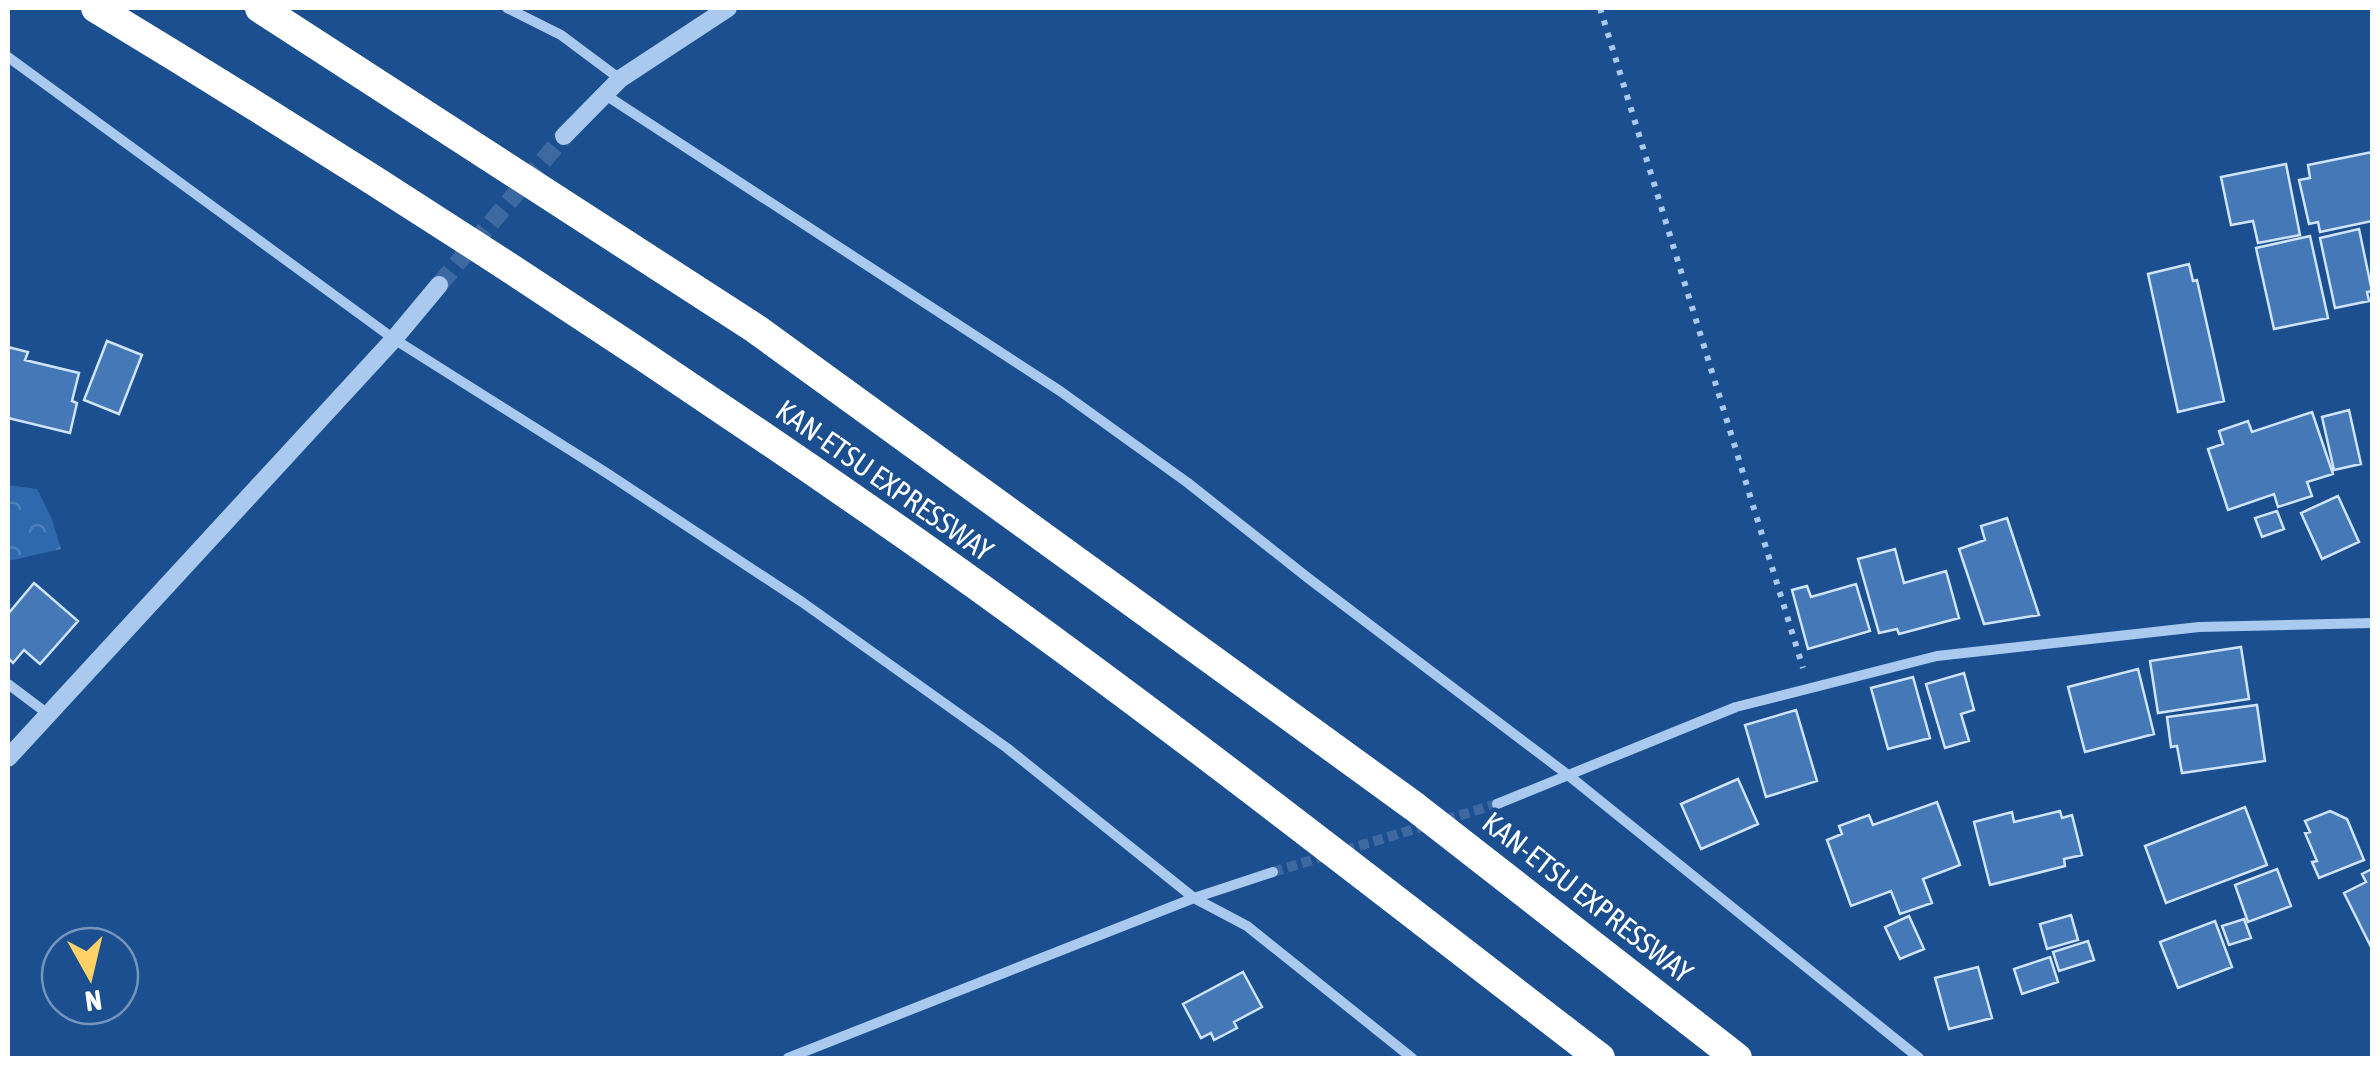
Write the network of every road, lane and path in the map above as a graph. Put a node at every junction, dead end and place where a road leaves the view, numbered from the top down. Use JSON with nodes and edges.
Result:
{"nodes":[{"id":1,"x":96,"y":8,"type":"edge"},
{"id":2,"x":260,"y":8,"type":"edge"},
{"id":3,"x":508,"y":8,"type":"edge"},
{"id":4,"x":728,"y":8,"type":"edge"},
{"id":5,"x":1600,"y":8,"type":"edge"},
{"id":6,"x":8,"y":57,"type":"edge"},
{"id":7,"x":620,"y":80,"type":"junction"},
{"id":8,"x":604,"y":94,"type":"junction"},
{"id":9,"x":564,"y":136,"type":"tunnel mouth"},
{"id":10,"x":439,"y":284,"type":"tunnel mouth"},
{"id":11,"x":394,"y":339,"type":"junction"},
{"id":12,"x":2372,"y":624,"type":"edge"},
{"id":13,"x":8,"y":684,"type":"edge"},
{"id":14,"x":1809,"y":688,"type":"junction"},
{"id":15,"x":48,"y":714,"type":"junction"},
{"id":16,"x":8,"y":758,"type":"edge"},
{"id":17,"x":1568,"y":774,"type":"junction"},
{"id":18,"x":1497,"y":804,"type":"tunnel mouth"},
{"id":19,"x":1274,"y":872,"type":"tunnel mouth"},
{"id":20,"x":1194,"y":898,"type":"junction"},
{"id":21,"x":788,"y":1058,"type":"edge"},
{"id":22,"x":1412,"y":1058,"type":"edge"},
{"id":23,"x":1600,"y":1058,"type":"edge"},
{"id":24,"x":1737,"y":1058,"type":"edge"},
{"id":25,"x":1920,"y":1058,"type":"edge"}],
"edges":[{"from":1,"to":23,"type":"highway","name":"KAN-ETSU EXPRESSWAY"},
{"from":2,"to":24,"type":"highway","name":"KAN-ETSU EXPRESSWAY"},
{"from":3,"to":7,"type":"street"},
{"from":4,"to":7,"type":"street"},
{"from":5,"to":14,"type":"path"},
{"from":6,"to":11,"type":"street"},
{"from":7,"to":8,"type":"street"},
{"from":8,"to":9,"type":"street"},
{"from":8,"to":17,"type":"street"},
{"from":10,"to":11,"type":"street"},
{"from":11,"to":15,"type":"street"},
{"from":11,"to":20,"type":"street"},
{"from":12,"to":14,"type":"street"},
{"from":13,"to":15,"type":"street"},
{"from":14,"to":17,"type":"street"},
{"from":15,"to":16,"type":"street"},
{"from":17,"to":18,"type":"street"},
{"from":17,"to":25,"type":"street"},
{"from":19,"to":20,"type":"street"},
{"from":20,"to":21,"type":"street"},
{"from":20,"to":22,"type":"street"}]}
